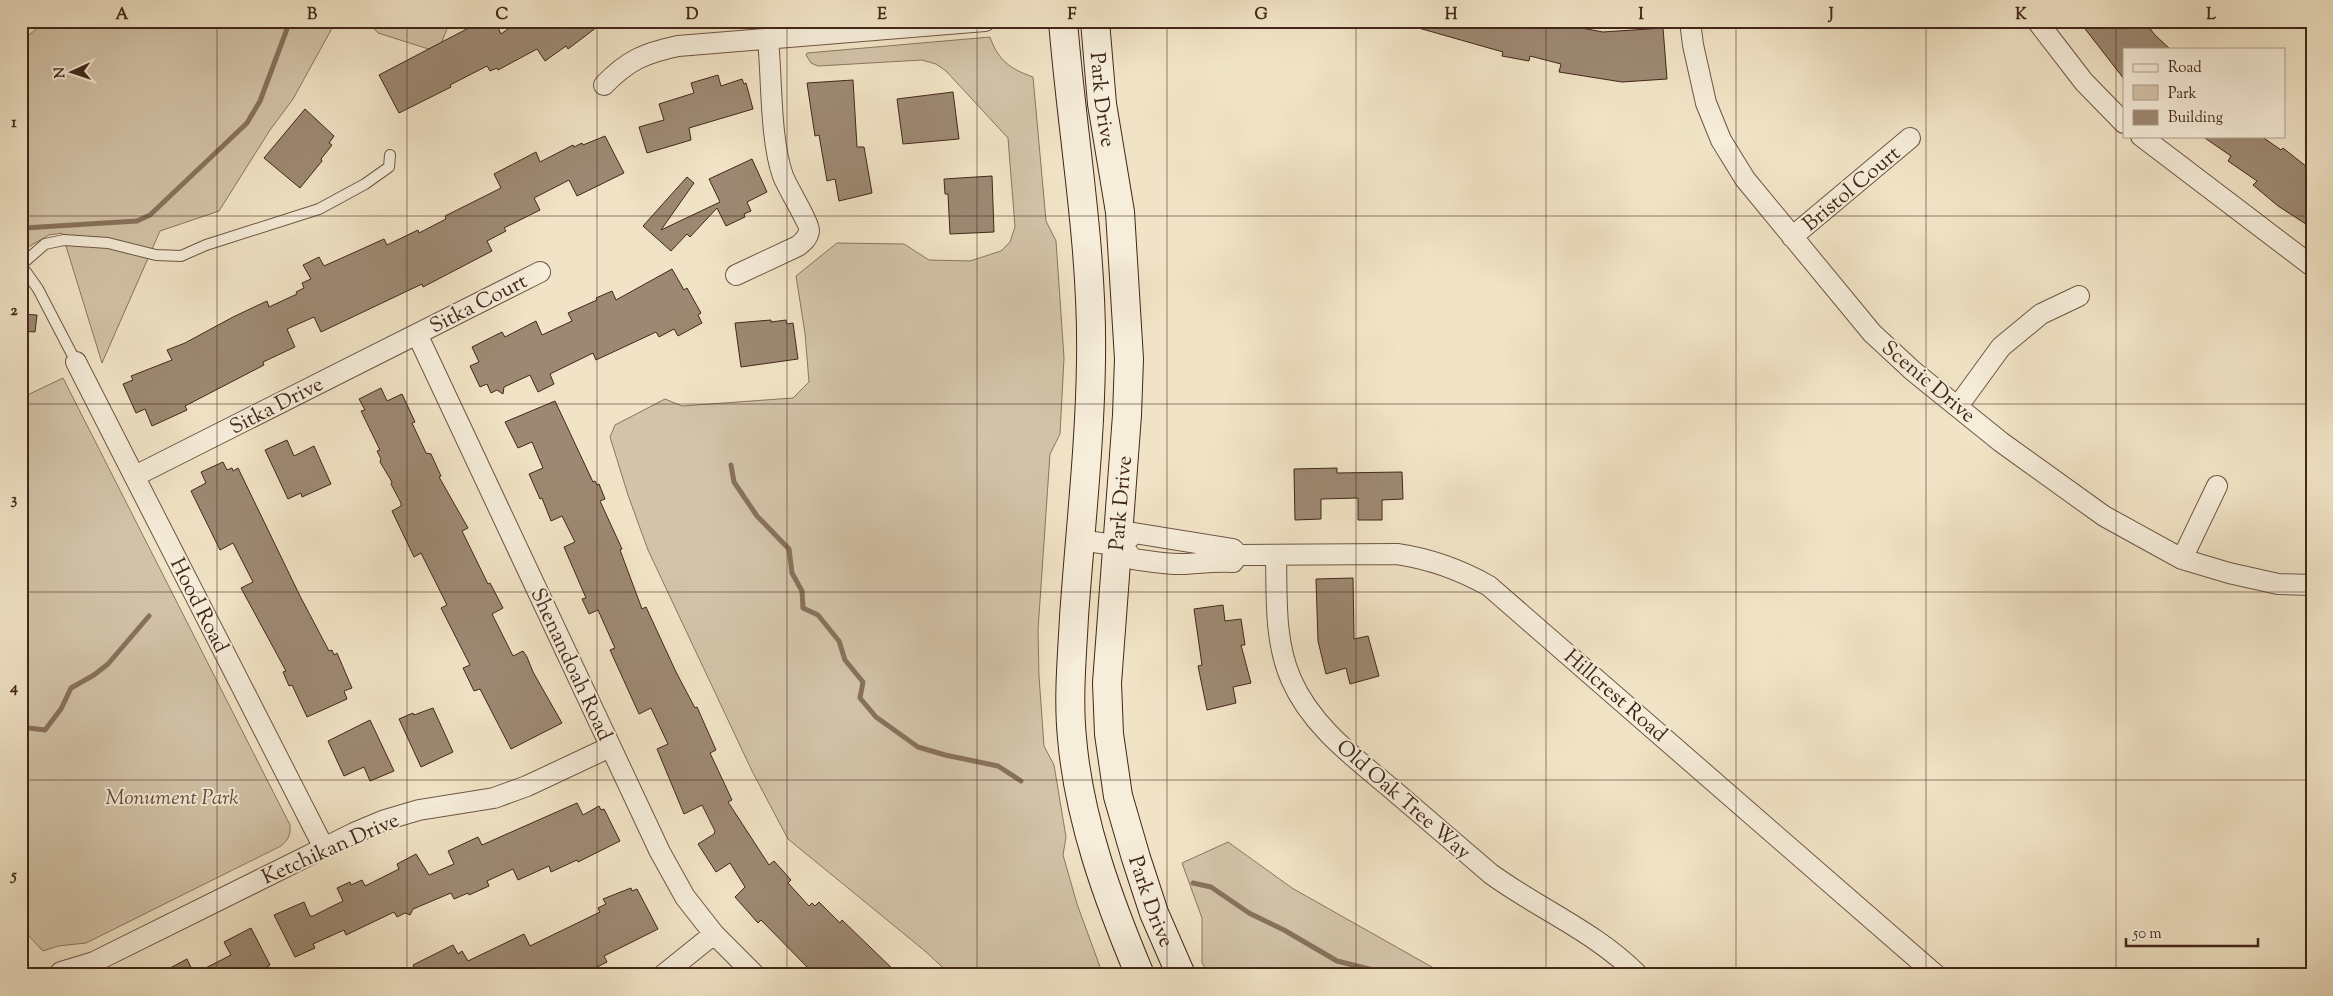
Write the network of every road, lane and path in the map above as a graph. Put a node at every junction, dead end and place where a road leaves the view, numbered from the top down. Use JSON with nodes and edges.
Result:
{"nodes":[{"id":1,"x":985,"y":21,"type":"edge"},
{"id":2,"x":1063,"y":21,"type":"edge"},
{"id":3,"x":1095,"y":21,"type":"edge"},
{"id":4,"x":1690,"y":21,"type":"edge"},
{"id":5,"x":2037,"y":21,"type":"edge"},
{"id":6,"x":851,"y":27,"type":"edge"},
{"id":7,"x":768,"y":39,"type":"junction"},
{"id":8,"x":604,"y":86,"type":"dead end"},
{"id":9,"x":2123,"y":122,"type":"edge"},
{"id":10,"x":1910,"y":138,"type":"dead end"},
{"id":11,"x":2144,"y":138,"type":"edge"},
{"id":12,"x":390,"y":155,"type":"dead end"},
{"id":13,"x":1792,"y":238,"type":"junction"},
{"id":14,"x":21,"y":265,"type":"edge"},
{"id":15,"x":2312,"y":266,"type":"edge"},
{"id":16,"x":21,"y":270,"type":"edge"},
{"id":17,"x":540,"y":272,"type":"dead end"},
{"id":18,"x":736,"y":276,"type":"dead end"},
{"id":19,"x":2079,"y":296,"type":"dead end"},
{"id":20,"x":417,"y":334,"type":"junction"},
{"id":21,"x":76,"y":362,"type":"joint"},
{"id":22,"x":1958,"y":406,"type":"junction"},
{"id":23,"x":135,"y":476,"type":"junction"},
{"id":24,"x":2216,"y":486,"type":"dead end"},
{"id":25,"x":1079,"y":540,"type":"junction"},
{"id":26,"x":1194,"y":541,"type":"junction"},
{"id":27,"x":1119,"y":545,"type":"junction"},
{"id":28,"x":1238,"y":555,"type":"junction"},
{"id":29,"x":1276,"y":555,"type":"junction"},
{"id":30,"x":2182,"y":559,"type":"junction"},
{"id":31,"x":1192,"y":563,"type":"junction"},
{"id":32,"x":2312,"y":585,"type":"edge"},
{"id":33,"x":610,"y":747,"type":"junction"},
{"id":34,"x":324,"y":848,"type":"junction"},
{"id":35,"x":714,"y":934,"type":"junction"},
{"id":36,"x":58,"y":975,"type":"edge"},
{"id":37,"x":663,"y":975,"type":"edge"},
{"id":38,"x":755,"y":975,"type":"edge"},
{"id":39,"x":1140,"y":975,"type":"edge"},
{"id":40,"x":1181,"y":975,"type":"edge"},
{"id":41,"x":1638,"y":975,"type":"edge"},
{"id":42,"x":1936,"y":975,"type":"edge"}],
"edges":[{"from":1,"to":6,"type":"street"},
{"from":2,"to":25,"type":"street","name":"Park Drive"},
{"from":3,"to":27,"type":"street","name":"Park Drive"},
{"from":4,"to":13,"type":"street","name":"Scenic Drive"},
{"from":5,"to":9,"type":"street"},
{"from":6,"to":7,"type":"street"},
{"from":7,"to":8,"type":"street"},
{"from":7,"to":18,"type":"street"},
{"from":10,"to":13,"type":"street","name":"Bristol Court"},
{"from":11,"to":15,"type":"street"},
{"from":12,"to":14,"type":"lane"},
{"from":13,"to":22,"type":"street","name":"Scenic Drive"},
{"from":16,"to":21,"type":"lane"},
{"from":17,"to":20,"type":"street","name":"Sitka Court"},
{"from":19,"to":22,"type":"street"},
{"from":20,"to":23,"type":"street","name":"Sitka Drive"},
{"from":20,"to":33,"type":"street","name":"Shenandoah Road"},
{"from":21,"to":23,"type":"street","name":"Hood Road"},
{"from":22,"to":30,"type":"street","name":"Scenic Drive"},
{"from":23,"to":34,"type":"street","name":"Hood Road"},
{"from":24,"to":30,"type":"street"},
{"from":25,"to":27,"type":"street"},
{"from":25,"to":39,"type":"street","name":"Park Drive"},
{"from":26,"to":27,"type":"street","name":"Hillcrest Road"},
{"from":26,"to":28,"type":"street","name":"Hillcrest Road"},
{"from":26,"to":31,"type":"street"},
{"from":27,"to":31,"type":"street","name":"Hillcrest Road"},
{"from":27,"to":40,"type":"street","name":"Park Drive"},
{"from":28,"to":29,"type":"street","name":"Hillcrest Road"},
{"from":28,"to":31,"type":"street","name":"Hillcrest Road"},
{"from":29,"to":41,"type":"street","name":"Old Oak Tree Way"},
{"from":29,"to":42,"type":"street","name":"Hillcrest Road"},
{"from":30,"to":32,"type":"street","name":"Scenic Drive"},
{"from":33,"to":34,"type":"street","name":"Ketchikan Drive"},
{"from":33,"to":35,"type":"street","name":"Shenandoah Road"},
{"from":34,"to":36,"type":"street","name":"Ketchikan Drive"},
{"from":35,"to":37,"type":"street"},
{"from":35,"to":38,"type":"street","name":"Shenandoah Road"}]}
